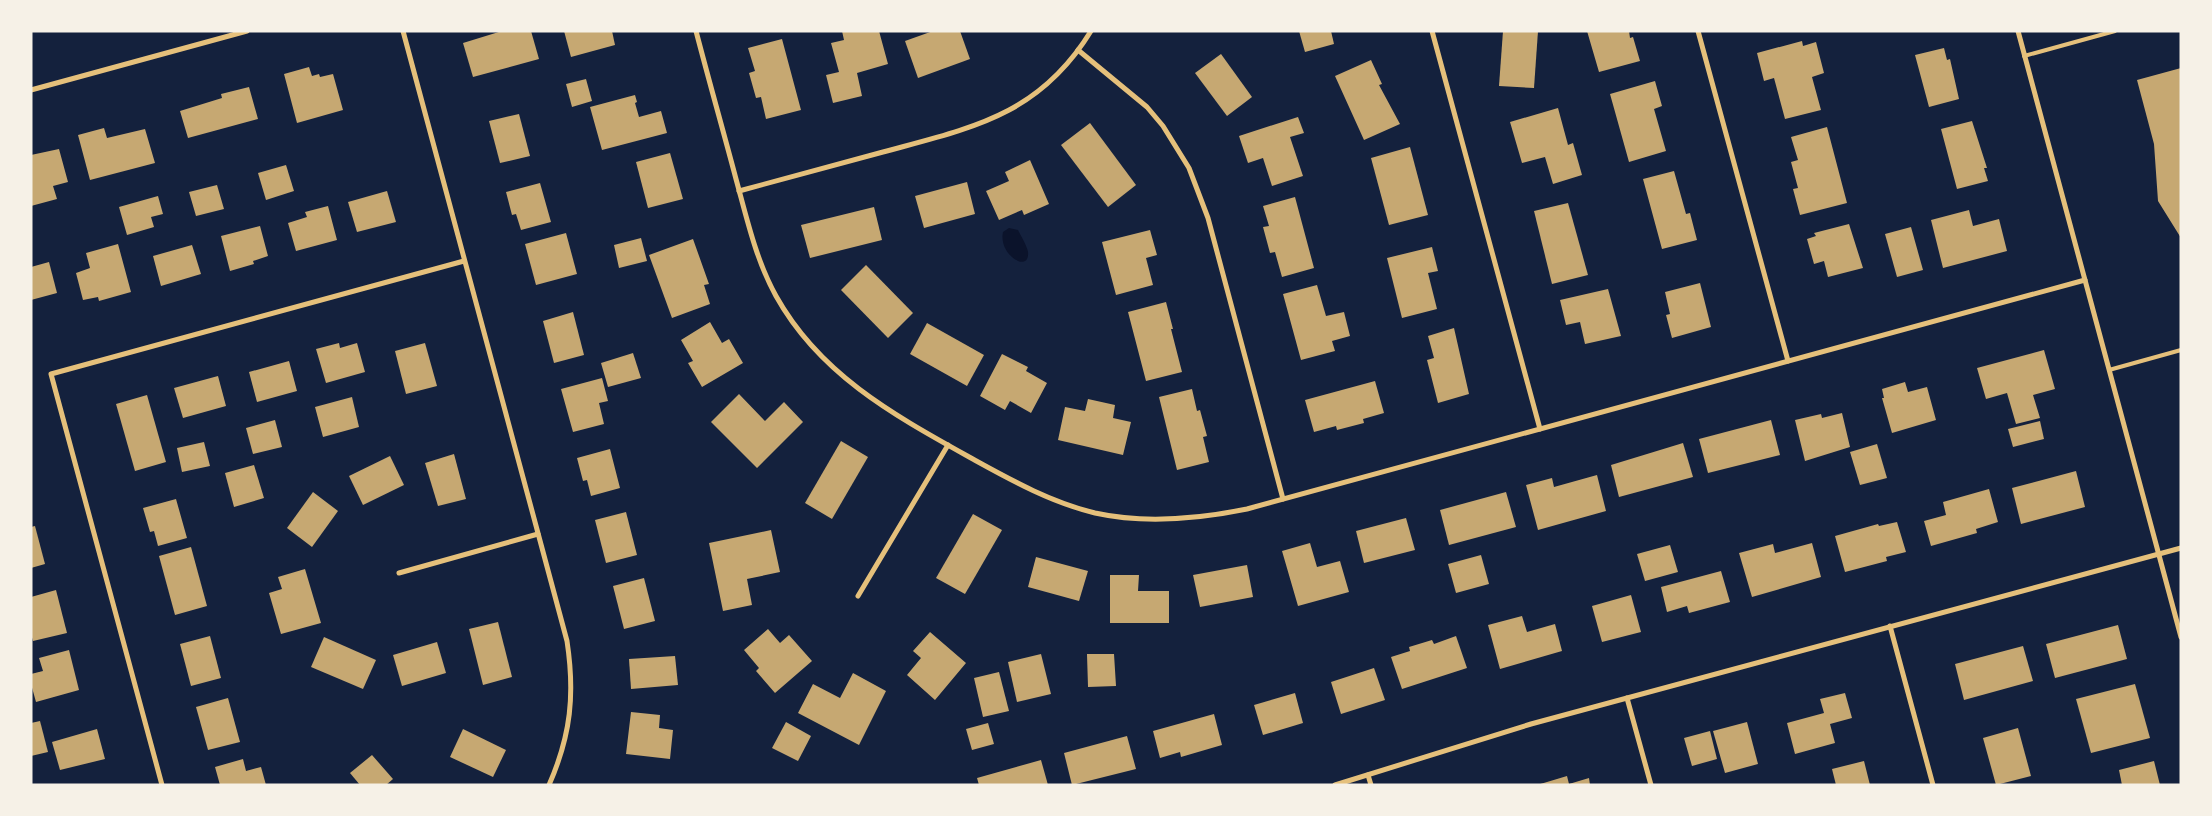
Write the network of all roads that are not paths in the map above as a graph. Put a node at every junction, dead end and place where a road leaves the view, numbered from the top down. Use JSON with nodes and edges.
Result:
{"nodes":[{"id":1,"x":247,"y":31,"type":"edge"},
{"id":2,"x":403,"y":31,"type":"edge"},
{"id":3,"x":696,"y":31,"type":"edge"},
{"id":4,"x":1091,"y":31,"type":"edge"},
{"id":5,"x":1432,"y":31,"type":"edge"},
{"id":6,"x":1698,"y":31,"type":"edge"},
{"id":7,"x":2018,"y":31,"type":"edge"},
{"id":8,"x":2115,"y":31,"type":"edge"},
{"id":9,"x":1078,"y":50,"type":"junction"},
{"id":10,"x":2024,"y":56,"type":"junction"},
{"id":11,"x":31,"y":90,"type":"edge"},
{"id":12,"x":739,"y":191,"type":"junction"},
{"id":13,"x":464,"y":261,"type":"junction"},
{"id":14,"x":2085,"y":280,"type":"junction"},
{"id":15,"x":2181,"y":350,"type":"edge"},
{"id":16,"x":1788,"y":361,"type":"junction"},
{"id":17,"x":2109,"y":370,"type":"junction"},
{"id":18,"x":1540,"y":429,"type":"junction"},
{"id":19,"x":948,"y":445,"type":"junction"},
{"id":20,"x":1283,"y":499,"type":"junction"},
{"id":21,"x":538,"y":534,"type":"junction"},
{"id":22,"x":2181,"y":548,"type":"edge"},
{"id":23,"x":2158,"y":554,"type":"junction"},
{"id":24,"x":399,"y":572,"type":"dead end"},
{"id":25,"x":858,"y":596,"type":"dead end"},
{"id":26,"x":1890,"y":626,"type":"junction"},
{"id":27,"x":2181,"y":637,"type":"edge"},
{"id":28,"x":1627,"y":698,"type":"junction"},
{"id":29,"x":1368,"y":774,"type":"junction"},
{"id":30,"x":162,"y":785,"type":"edge"},
{"id":31,"x":549,"y":785,"type":"edge"},
{"id":32,"x":1335,"y":785,"type":"edge"},
{"id":33,"x":1370,"y":785,"type":"edge"},
{"id":34,"x":1650,"y":785,"type":"edge"},
{"id":35,"x":1933,"y":785,"type":"edge"}],
"edges":[{"from":1,"to":11,"type":"street"},
{"from":2,"to":13,"type":"street"},
{"from":3,"to":12,"type":"street"},
{"from":4,"to":9,"type":"street"},
{"from":5,"to":18,"type":"street"},
{"from":6,"to":16,"type":"street"},
{"from":7,"to":10,"type":"street"},
{"from":8,"to":10,"type":"lane"},
{"from":9,"to":12,"type":"street"},
{"from":9,"to":20,"type":"street"},
{"from":10,"to":14,"type":"street"},
{"from":12,"to":19,"type":"street"},
{"from":13,"to":21,"type":"street"},
{"from":13,"to":30,"type":"street"},
{"from":14,"to":16,"type":"street"},
{"from":14,"to":17,"type":"street"},
{"from":15,"to":17,"type":"lane"},
{"from":16,"to":18,"type":"street"},
{"from":17,"to":23,"type":"street"},
{"from":18,"to":20,"type":"street"},
{"from":19,"to":20,"type":"street"},
{"from":19,"to":25,"type":"street"},
{"from":21,"to":24,"type":"street"},
{"from":21,"to":31,"type":"street"},
{"from":22,"to":23,"type":"street"},
{"from":23,"to":26,"type":"street"},
{"from":23,"to":27,"type":"street"},
{"from":26,"to":28,"type":"street"},
{"from":26,"to":35,"type":"street"},
{"from":28,"to":29,"type":"street"},
{"from":28,"to":34,"type":"street"},
{"from":29,"to":32,"type":"street"},
{"from":29,"to":33,"type":"street"}]}
